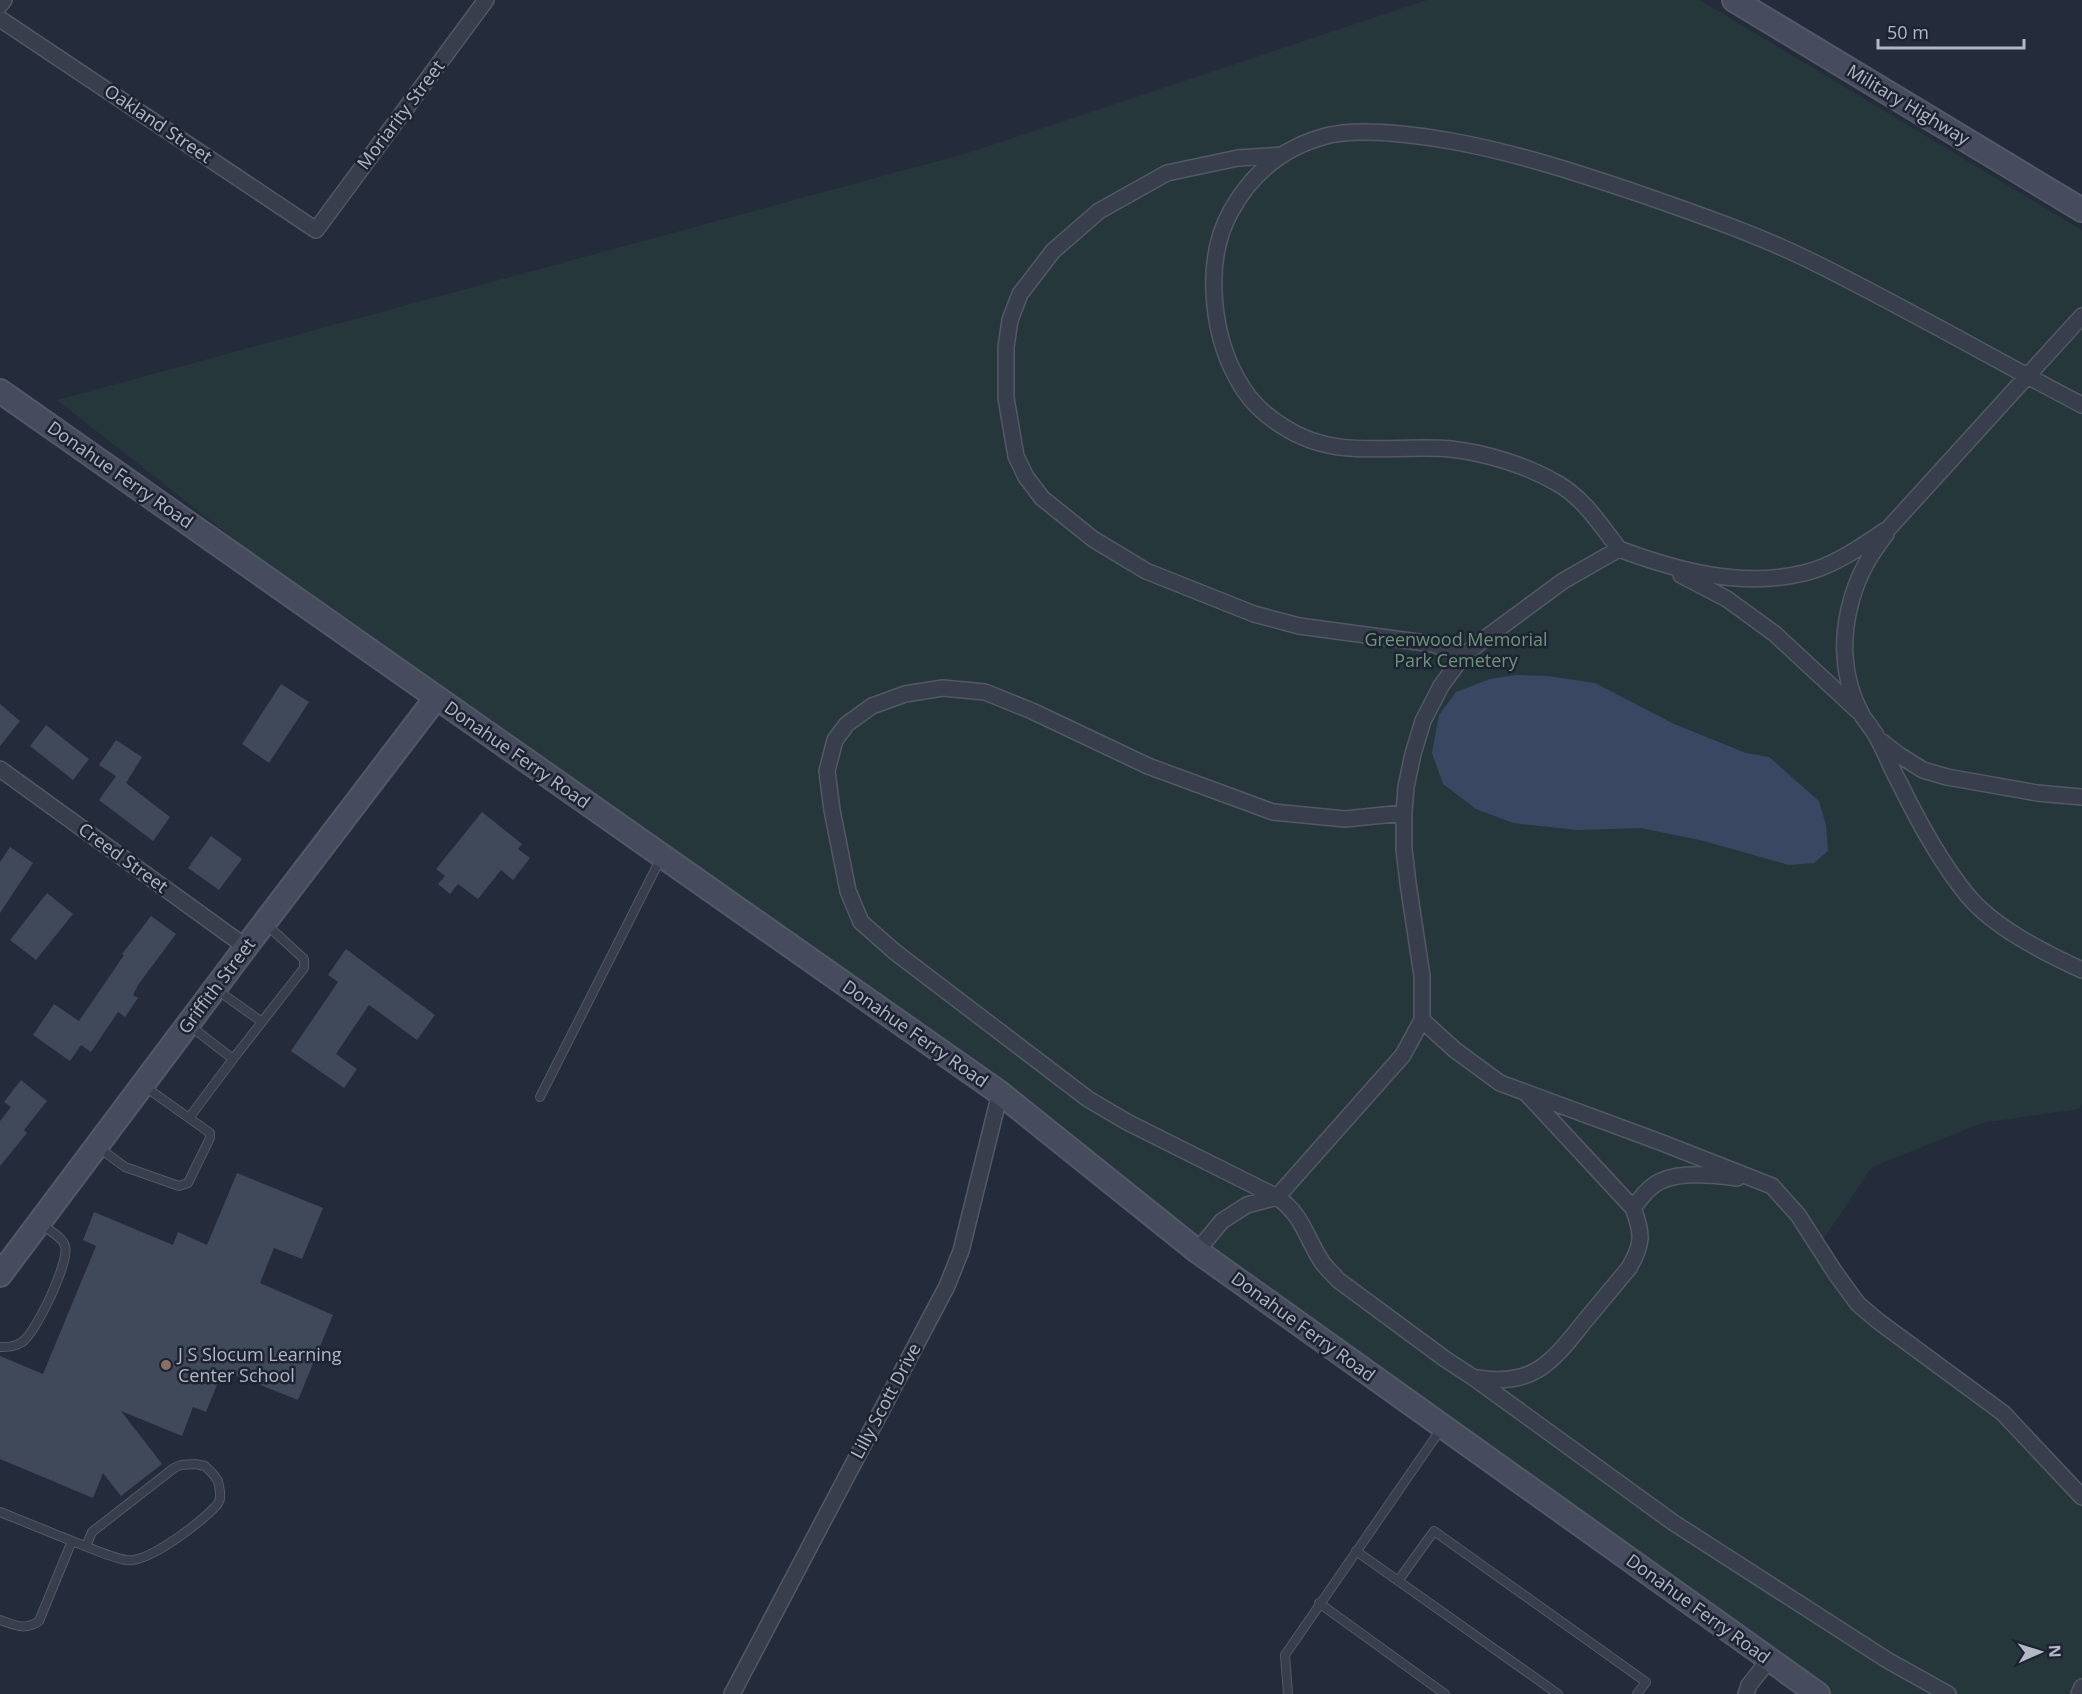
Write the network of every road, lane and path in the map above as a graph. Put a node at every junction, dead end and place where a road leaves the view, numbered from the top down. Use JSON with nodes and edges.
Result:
{"nodes":[{"id":1,"x":4,"y":0,"type":"edge"},
{"id":2,"x":486,"y":0,"type":"edge"},
{"id":3,"x":1734,"y":0,"type":"edge"},
{"id":4,"x":0,"y":5,"type":"edge"},
{"id":5,"x":0,"y":19,"type":"edge"},
{"id":6,"x":1282,"y":155,"type":"junction"},
{"id":7,"x":2082,"y":210,"type":"edge"},
{"id":8,"x":316,"y":230,"type":"joint"},
{"id":9,"x":2082,"y":316,"type":"edge"},
{"id":10,"x":2028,"y":377,"type":"junction"},
{"id":11,"x":0,"y":391,"type":"edge"},
{"id":12,"x":2082,"y":405,"type":"edge"},
{"id":13,"x":1889,"y":528,"type":"junction"},
{"id":14,"x":1619,"y":549,"type":"junction"},
{"id":15,"x":1662,"y":565,"type":"junction"},
{"id":16,"x":1463,"y":656,"type":"junction"},
{"id":17,"x":436,"y":698,"type":"junction"},
{"id":18,"x":1863,"y":716,"type":"junction"},
{"id":19,"x":1878,"y":738,"type":"junction"},
{"id":20,"x":0,"y":769,"type":"edge"},
{"id":21,"x":2082,"y":797,"type":"edge"},
{"id":22,"x":1404,"y":813,"type":"junction"},
{"id":23,"x":662,"y":856,"type":"junction"},
{"id":24,"x":264,"y":922,"type":"junction"},
{"id":25,"x":246,"y":947,"type":"junction"},
{"id":26,"x":2082,"y":970,"type":"edge"},
{"id":27,"x":215,"y":988,"type":"junction"},
{"id":28,"x":1422,"y":1020,"type":"junction"},
{"id":29,"x":262,"y":1022,"type":"junction"},
{"id":30,"x":188,"y":1024,"type":"junction"},
{"id":31,"x":233,"y":1059,"type":"junction"},
{"id":32,"x":142,"y":1085,"type":"junction"},
{"id":33,"x":1525,"y":1091,"type":"junction"},
{"id":34,"x":1000,"y":1093,"type":"junction"},
{"id":35,"x":540,"y":1097,"type":"dead end"},
{"id":36,"x":189,"y":1118,"type":"junction"},
{"id":37,"x":97,"y":1146,"type":"junction"},
{"id":38,"x":1772,"y":1186,"type":"junction"},
{"id":39,"x":1277,"y":1197,"type":"junction"},
{"id":40,"x":1633,"y":1208,"type":"junction"},
{"id":41,"x":39,"y":1223,"type":"junction"},
{"id":42,"x":1197,"y":1251,"type":"junction"},
{"id":43,"x":0,"y":1275,"type":"edge"},
{"id":44,"x":0,"y":1347,"type":"edge"},
{"id":45,"x":1474,"y":1378,"type":"junction"},
{"id":46,"x":1443,"y":1426,"type":"junction"},
{"id":47,"x":2082,"y":1497,"type":"edge"},
{"id":48,"x":0,"y":1512,"type":"edge"},
{"id":49,"x":72,"y":1541,"type":"junction"},
{"id":50,"x":86,"y":1546,"type":"junction"},
{"id":51,"x":1356,"y":1551,"type":"junction"},
{"id":52,"x":1398,"y":1581,"type":"junction"},
{"id":53,"x":1320,"y":1603,"type":"junction"},
{"id":54,"x":0,"y":1620,"type":"edge"},
{"id":55,"x":1769,"y":1659,"type":"junction"},
{"id":56,"x":2082,"y":1687,"type":"edge"},
{"id":57,"x":732,"y":1694,"type":"edge"},
{"id":58,"x":1288,"y":1694,"type":"edge"},
{"id":59,"x":1445,"y":1694,"type":"edge"},
{"id":60,"x":1558,"y":1694,"type":"edge"},
{"id":61,"x":1637,"y":1694,"type":"edge"},
{"id":62,"x":1746,"y":1694,"type":"edge"},
{"id":63,"x":1818,"y":1694,"type":"edge"},
{"id":64,"x":1947,"y":1694,"type":"edge"},
{"id":65,"x":2079,"y":1694,"type":"edge"}],
"edges":[{"from":1,"to":4,"type":"street"},
{"from":2,"to":8,"type":"street","name":"Moriarity Street"},
{"from":3,"to":7,"type":"street","name":"Military Highway"},
{"from":5,"to":8,"type":"street","name":"Oakland Street"},
{"from":6,"to":10,"type":"street"},
{"from":6,"to":14,"type":"street"},
{"from":6,"to":16,"type":"street"},
{"from":9,"to":10,"type":"street"},
{"from":10,"to":12,"type":"street"},
{"from":10,"to":13,"type":"street"},
{"from":11,"to":17,"type":"street","name":"Donahue Ferry Road"},
{"from":13,"to":15,"type":"street"},
{"from":13,"to":18,"type":"street"},
{"from":14,"to":15,"type":"street"},
{"from":14,"to":16,"type":"street"},
{"from":15,"to":18,"type":"street"},
{"from":16,"to":22,"type":"street"},
{"from":17,"to":23,"type":"street","name":"Donahue Ferry Road"},
{"from":17,"to":24,"type":"street","name":"Griffith Street"},
{"from":18,"to":19,"type":"street"},
{"from":19,"to":21,"type":"street"},
{"from":19,"to":26,"type":"street"},
{"from":20,"to":25,"type":"street","name":"Creed Street"},
{"from":22,"to":28,"type":"street"},
{"from":22,"to":39,"type":"street"},
{"from":23,"to":34,"type":"street","name":"Donahue Ferry Road"},
{"from":23,"to":35,"type":"lane"},
{"from":24,"to":25,"type":"street","name":"Griffith Street"},
{"from":24,"to":29,"type":"lane"},
{"from":25,"to":27,"type":"street","name":"Griffith Street"},
{"from":27,"to":29,"type":"lane"},
{"from":27,"to":30,"type":"street","name":"Griffith Street"},
{"from":28,"to":33,"type":"street"},
{"from":28,"to":39,"type":"street"},
{"from":29,"to":31,"type":"lane"},
{"from":30,"to":31,"type":"lane"},
{"from":30,"to":32,"type":"street","name":"Griffith Street"},
{"from":31,"to":36,"type":"lane"},
{"from":32,"to":36,"type":"lane"},
{"from":32,"to":37,"type":"street","name":"Griffith Street"},
{"from":33,"to":38,"type":"street"},
{"from":33,"to":40,"type":"street"},
{"from":34,"to":42,"type":"street","name":"Donahue Ferry Road"},
{"from":34,"to":57,"type":"street","name":"Lilly Scott Drive"},
{"from":36,"to":37,"type":"lane"},
{"from":37,"to":41,"type":"street","name":"Griffith Street"},
{"from":38,"to":40,"type":"street"},
{"from":38,"to":47,"type":"street"},
{"from":39,"to":42,"type":"street"},
{"from":39,"to":45,"type":"street"},
{"from":40,"to":45,"type":"street"},
{"from":41,"to":43,"type":"street","name":"Griffith Street"},
{"from":41,"to":44,"type":"lane"},
{"from":42,"to":46,"type":"street","name":"Donahue Ferry Road"},
{"from":45,"to":64,"type":"street"},
{"from":46,"to":51,"type":"lane"},
{"from":46,"to":55,"type":"street","name":"Donahue Ferry Road"},
{"from":48,"to":49,"type":"lane"},
{"from":49,"to":50,"type":"lane"},
{"from":49,"to":54,"type":"lane"},
{"from":50,"to":50,"type":"lane"},
{"from":51,"to":52,"type":"lane"},
{"from":51,"to":53,"type":"lane"},
{"from":52,"to":60,"type":"lane"},
{"from":52,"to":61,"type":"lane"},
{"from":53,"to":58,"type":"lane"},
{"from":53,"to":59,"type":"lane"},
{"from":55,"to":62,"type":"street"},
{"from":55,"to":63,"type":"street","name":"Donahue Ferry Road"},
{"from":56,"to":65,"type":"street"}]}
